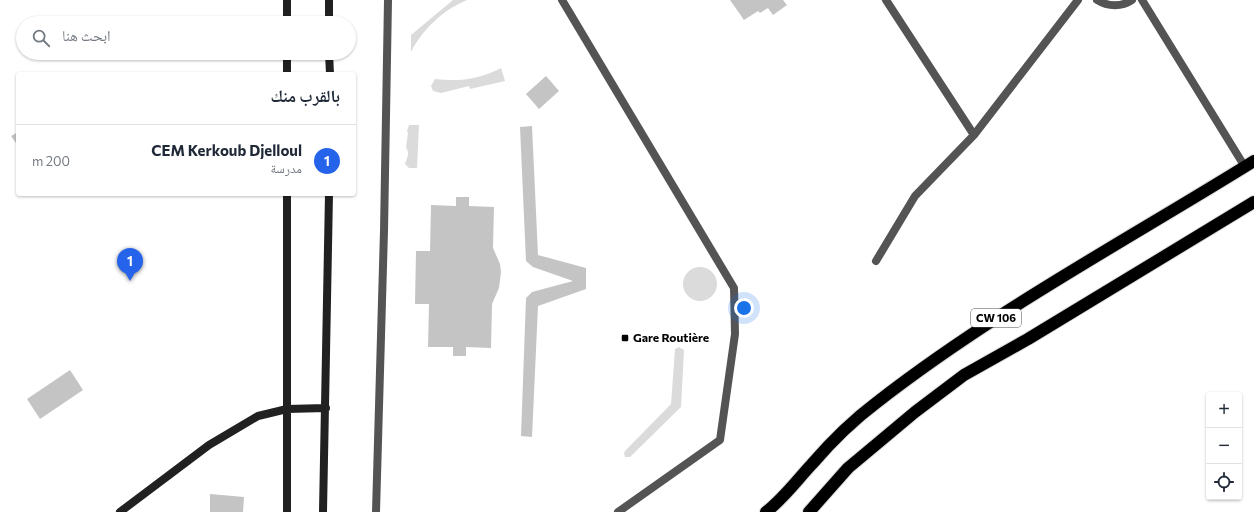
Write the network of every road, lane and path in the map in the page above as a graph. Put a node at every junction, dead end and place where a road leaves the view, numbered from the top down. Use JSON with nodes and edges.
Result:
{"nodes":[{"id":1,"x":287,"y":0,"type":"edge"},
{"id":2,"x":329,"y":0,"type":"edge"},
{"id":3,"x":388,"y":0,"type":"edge"},
{"id":4,"x":562,"y":0,"type":"edge"},
{"id":5,"x":886,"y":0,"type":"edge"},
{"id":6,"x":1078,"y":0,"type":"edge"},
{"id":7,"x":1098,"y":0,"type":"edge"},
{"id":8,"x":1132,"y":0,"type":"edge"},
{"id":9,"x":1142,"y":0,"type":"edge"},
{"id":10,"x":287,"y":16,"type":"edge"},
{"id":11,"x":329,"y":16,"type":"edge"},
{"id":12,"x":287,"y":60,"type":"edge"},
{"id":13,"x":329,"y":60,"type":"edge"},
{"id":14,"x":287,"y":72,"type":"edge"},
{"id":15,"x":330,"y":72,"type":"edge"},
{"id":16,"x":974,"y":135,"type":"junction"},
{"id":17,"x":1249,"y":164,"type":"edge"},
{"id":18,"x":287,"y":196,"type":"edge"},
{"id":19,"x":329,"y":196,"type":"edge"},
{"id":20,"x":1254,"y":202,"type":"edge"},
{"id":21,"x":876,"y":261,"type":"dead end"},
{"id":22,"x":326,"y":408,"type":"junction"},
{"id":23,"x":287,"y":409,"type":"junction"},
{"id":24,"x":120,"y":512,"type":"edge"},
{"id":25,"x":287,"y":512,"type":"edge"},
{"id":26,"x":323,"y":512,"type":"edge"},
{"id":27,"x":376,"y":512,"type":"edge"},
{"id":28,"x":618,"y":512,"type":"edge"},
{"id":29,"x":766,"y":512,"type":"edge"},
{"id":30,"x":809,"y":512,"type":"edge"}],
"edges":[{"from":1,"to":10,"type":"street"},
{"from":2,"to":11,"type":"street"},
{"from":3,"to":27,"type":"street"},
{"from":4,"to":28,"type":"street"},
{"from":5,"to":16,"type":"street"},
{"from":6,"to":16,"type":"street"},
{"from":7,"to":8,"type":"street"},
{"from":9,"to":17,"type":"street"},
{"from":12,"to":14,"type":"street"},
{"from":13,"to":15,"type":"street"},
{"from":16,"to":21,"type":"street"},
{"from":17,"to":29,"type":"highway","number":"CW 106"},
{"from":18,"to":23,"type":"street"},
{"from":19,"to":22,"type":"street"},
{"from":20,"to":30,"type":"highway","number":"CW 106"},
{"from":22,"to":23,"type":"street"},
{"from":22,"to":26,"type":"street"},
{"from":23,"to":24,"type":"street"},
{"from":23,"to":25,"type":"street"}]}
